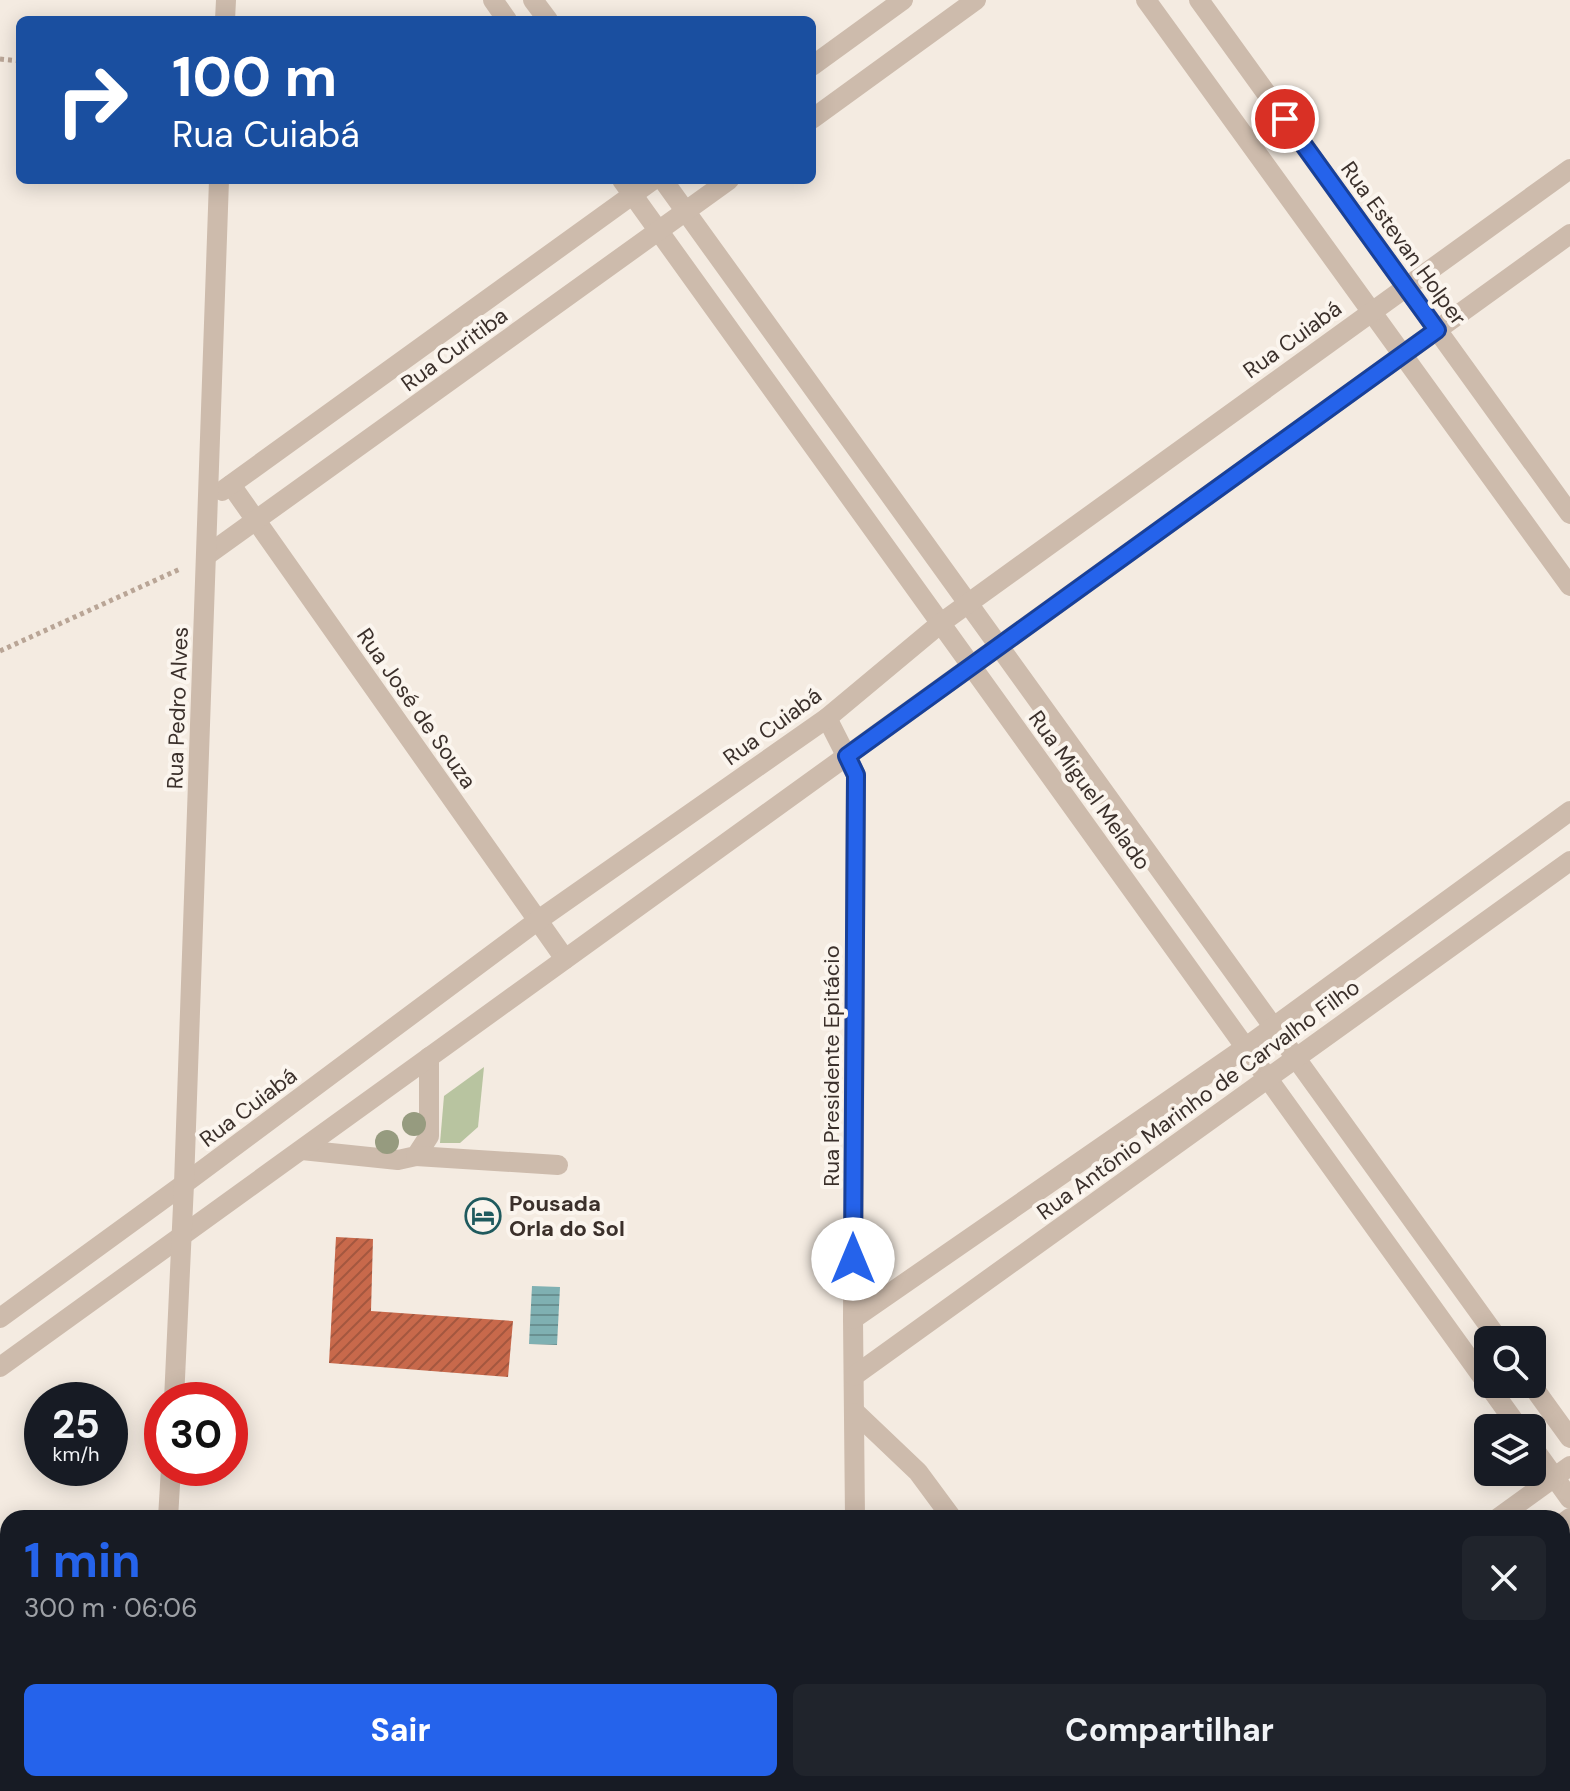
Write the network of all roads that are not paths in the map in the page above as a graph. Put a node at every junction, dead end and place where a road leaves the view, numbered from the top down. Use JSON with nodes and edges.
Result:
{"nodes":[{"id":1,"x":903,"y":0,"type":"edge"},
{"id":2,"x":976,"y":0,"type":"edge"},
{"id":3,"x":1146,"y":0,"type":"edge"},
{"id":4,"x":1199,"y":0,"type":"edge"},
{"id":5,"x":816,"y":63,"type":"edge"},
{"id":6,"x":816,"y":116,"type":"edge"},
{"id":7,"x":1570,"y":169,"type":"edge"},
{"id":8,"x":219,"y":184,"type":"edge"},
{"id":9,"x":666,"y":184,"type":"edge"},
{"id":10,"x":723,"y":184,"type":"edge"},
{"id":11,"x":628,"y":188,"type":"edge"},
{"id":12,"x":686,"y":211,"type":"junction"},
{"id":13,"x":659,"y":231,"type":"junction"},
{"id":14,"x":1570,"y":234,"type":"edge"},
{"id":15,"x":1405,"y":286,"type":"junction"},
{"id":16,"x":1371,"y":311,"type":"junction"},
{"id":17,"x":1437,"y":330,"type":"junction"},
{"id":18,"x":1403,"y":355,"type":"junction"},
{"id":19,"x":231,"y":485,"type":"junction"},
{"id":20,"x":208,"y":501,"type":"junction"},
{"id":21,"x":1570,"y":514,"type":"edge"},
{"id":22,"x":256,"y":520,"type":"junction"},
{"id":23,"x":206,"y":556,"type":"junction"},
{"id":24,"x":1570,"y":586,"type":"edge"},
{"id":25,"x":969,"y":604,"type":"junction"},
{"id":26,"x":941,"y":623,"type":"junction"},
{"id":27,"x":999,"y":646,"type":"junction"},
{"id":28,"x":971,"y":666,"type":"junction"},
{"id":29,"x":827,"y":718,"type":"junction"},
{"id":30,"x":847,"y":756,"type":"junction"},
{"id":31,"x":1570,"y":811,"type":"edge"},
{"id":32,"x":1570,"y":861,"type":"edge"},
{"id":33,"x":537,"y":921,"type":"junction"},
{"id":34,"x":565,"y":959,"type":"junction"},
{"id":35,"x":1274,"y":1027,"type":"junction"},
{"id":36,"x":1246,"y":1047,"type":"junction"},
{"id":37,"x":429,"y":1057,"type":"junction"},
{"id":38,"x":1296,"y":1058,"type":"junction"},
{"id":39,"x":1268,"y":1078,"type":"junction"},
{"id":40,"x":302,"y":1150,"type":"junction"},
{"id":41,"x":416,"y":1156,"type":"junction"},
{"id":42,"x":558,"y":1165,"type":"dead end"},
{"id":43,"x":184,"y":1184,"type":"junction"},
{"id":44,"x":182,"y":1237,"type":"junction"},
{"id":45,"x":0,"y":1318,"type":"edge"},
{"id":46,"x":853,"y":1319,"type":"junction"},
{"id":47,"x":1489,"y":1326,"type":"edge"},
{"id":48,"x":0,"y":1367,"type":"edge"},
{"id":49,"x":854,"y":1376,"type":"junction"},
{"id":50,"x":175,"y":1382,"type":"edge"},
{"id":51,"x":1541,"y":1398,"type":"edge"},
{"id":52,"x":856,"y":1413,"type":"junction"},
{"id":53,"x":1509,"y":1414,"type":"edge"},
{"id":54,"x":1570,"y":1438,"type":"edge"},
{"id":55,"x":1546,"y":1458,"type":"edge"},
{"id":56,"x":1562,"y":1472,"type":"edge"},
{"id":57,"x":170,"y":1486,"type":"edge"},
{"id":58,"x":1570,"y":1499,"type":"edge"},
{"id":59,"x":168,"y":1510,"type":"edge"},
{"id":60,"x":855,"y":1510,"type":"edge"},
{"id":61,"x":946,"y":1510,"type":"edge"},
{"id":62,"x":1509,"y":1510,"type":"edge"}],
"edges":[{"from":1,"to":5,"type":"street"},
{"from":2,"to":6,"type":"street"},
{"from":3,"to":16,"type":"street"},
{"from":4,"to":15,"type":"street","name":"Rua Estevan Holper"},
{"from":7,"to":15,"type":"street","name":"Rua Cuiabá"},
{"from":8,"to":20,"type":"street","name":"Rua Pedro Alves"},
{"from":9,"to":12,"type":"street","name":"Rua Miguel Melado"},
{"from":10,"to":12,"type":"street","name":"Rua Curitiba"},
{"from":11,"to":13,"type":"street","name":"Rua Miguel Melado"},
{"from":11,"to":19,"type":"street","name":"Rua Curitiba"},
{"from":12,"to":13,"type":"street","name":"Rua Curitiba"},
{"from":12,"to":25,"type":"street","name":"Rua Miguel Melado"},
{"from":13,"to":22,"type":"street","name":"Rua Curitiba"},
{"from":13,"to":26,"type":"street","name":"Rua Miguel Melado"},
{"from":14,"to":17,"type":"street"},
{"from":15,"to":16,"type":"street","name":"Rua Cuiabá"},
{"from":15,"to":17,"type":"street","name":"Rua Estevan Holper"},
{"from":16,"to":18,"type":"street"},
{"from":16,"to":25,"type":"street","name":"Rua Cuiabá"},
{"from":17,"to":18,"type":"street"},
{"from":17,"to":21,"type":"street","name":"Rua Estevan Holper"},
{"from":18,"to":24,"type":"street"},
{"from":18,"to":27,"type":"street"},
{"from":19,"to":20,"type":"street","name":"Rua Curitiba"},
{"from":19,"to":22,"type":"street","name":"Rua José de Souza"},
{"from":20,"to":23,"type":"street","name":"Rua Pedro Alves"},
{"from":22,"to":23,"type":"street","name":"Rua Curitiba"},
{"from":22,"to":33,"type":"street","name":"Rua José de Souza"},
{"from":23,"to":43,"type":"street","name":"Rua Pedro Alves"},
{"from":25,"to":26,"type":"street","name":"Rua Cuiabá"},
{"from":25,"to":27,"type":"street","name":"Rua Miguel Melado"},
{"from":26,"to":28,"type":"street","name":"Rua Miguel Melado"},
{"from":26,"to":29,"type":"street","name":"Rua Cuiabá"},
{"from":27,"to":28,"type":"street"},
{"from":27,"to":35,"type":"street","name":"Rua Miguel Melado"},
{"from":28,"to":30,"type":"street"},
{"from":28,"to":36,"type":"street","name":"Rua Miguel Melado"},
{"from":29,"to":30,"type":"street","name":"Rua Presidente Epitácio"},
{"from":29,"to":33,"type":"street","name":"Rua Cuiabá"},
{"from":30,"to":34,"type":"street"},
{"from":30,"to":46,"type":"street","name":"Rua Presidente Epitácio"},
{"from":31,"to":35,"type":"street","name":"Rua Antônio Marinho de Carvalho Filho"},
{"from":32,"to":38,"type":"street","name":"Rua Antônio Marinho de Carvalho Filho"},
{"from":33,"to":34,"type":"street","name":"Rua José de Souza"},
{"from":33,"to":43,"type":"street","name":"Rua Cuiabá"},
{"from":34,"to":37,"type":"street"},
{"from":35,"to":36,"type":"street","name":"Rua Antônio Marinho de Carvalho Filho"},
{"from":35,"to":38,"type":"street","name":"Rua Miguel Melado"},
{"from":36,"to":39,"type":"street","name":"Rua Miguel Melado"},
{"from":36,"to":46,"type":"street","name":"Rua Antônio Marinho de Carvalho Filho"},
{"from":37,"to":40,"type":"street"},
{"from":37,"to":41,"type":"street"},
{"from":38,"to":39,"type":"street","name":"Rua Antônio Marinho de Carvalho Filho"},
{"from":38,"to":47,"type":"street","name":"Rua Miguel Melado"},
{"from":39,"to":49,"type":"street","name":"Rua Antônio Marinho de Carvalho Filho"},
{"from":39,"to":53,"type":"street","name":"Rua Miguel Melado"},
{"from":40,"to":41,"type":"street"},
{"from":40,"to":44,"type":"street"},
{"from":41,"to":42,"type":"street"},
{"from":43,"to":44,"type":"street","name":"Rua Pedro Alves"},
{"from":43,"to":45,"type":"street","name":"Rua Cuiabá"},
{"from":44,"to":48,"type":"street"},
{"from":44,"to":50,"type":"street","name":"Rua Pedro Alves"},
{"from":46,"to":49,"type":"street","name":"Rua Presidente Epitácio"},
{"from":49,"to":52,"type":"street","name":"Rua Presidente Epitácio"},
{"from":51,"to":54,"type":"street"},
{"from":52,"to":60,"type":"street","name":"Rua Presidente Epitácio"},
{"from":52,"to":61,"type":"street"},
{"from":55,"to":56,"type":"street"},
{"from":56,"to":58,"type":"street"},
{"from":56,"to":62,"type":"street"},
{"from":57,"to":59,"type":"street"}]}
